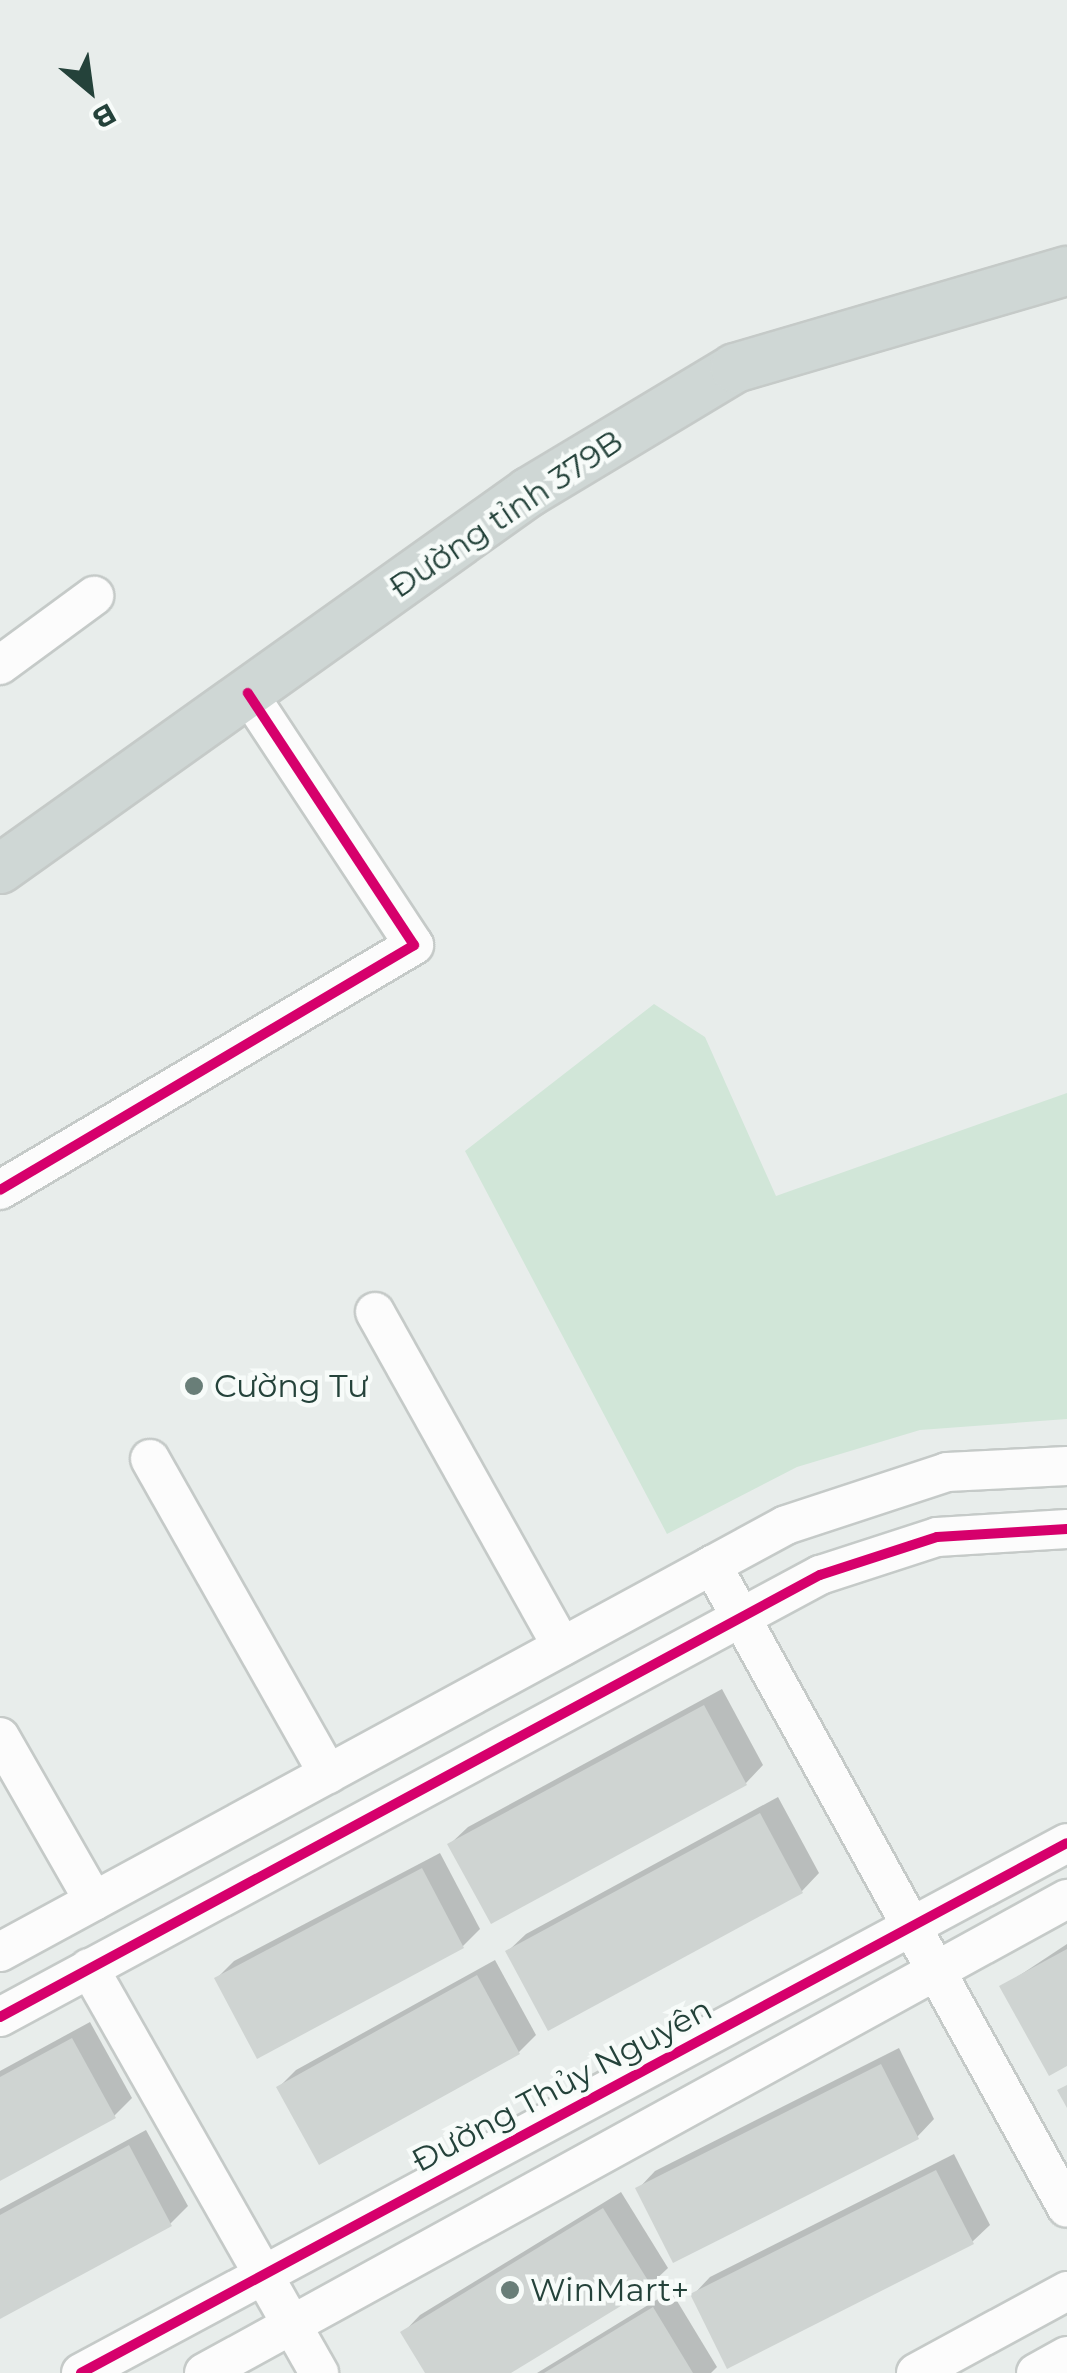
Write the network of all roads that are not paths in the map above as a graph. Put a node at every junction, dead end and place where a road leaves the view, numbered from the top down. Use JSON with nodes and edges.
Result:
{"nodes":[{"id":1,"x":1067,"y":271,"type":"edge"},
{"id":2,"x":94,"y":596,"type":"dead end"},
{"id":3,"x":0,"y":665,"type":"edge"},
{"id":4,"x":248,"y":693,"type":"junction"},
{"id":5,"x":0,"y":870,"type":"edge"},
{"id":6,"x":0,"y":1190,"type":"edge"},
{"id":7,"x":375,"y":1312,"type":"dead end"},
{"id":8,"x":150,"y":1459,"type":"dead end"},
{"id":9,"x":1067,"y":1466,"type":"edge"},
{"id":10,"x":1067,"y":1528,"type":"edge"},
{"id":11,"x":712,"y":1566,"type":"junction"},
{"id":12,"x":740,"y":1619,"type":"junction"},
{"id":13,"x":562,"y":1646,"type":"junction"},
{"id":14,"x":0,"y":1737,"type":"edge"},
{"id":15,"x":328,"y":1774,"type":"junction"},
{"id":16,"x":1067,"y":1843,"type":"edge"},
{"id":17,"x":1067,"y":1899,"type":"edge"},
{"id":18,"x":94,"y":1901,"type":"junction"},
{"id":19,"x":913,"y":1925,"type":"junction"},
{"id":20,"x":0,"y":1952,"type":"edge"},
{"id":21,"x":90,"y":1968,"type":"junction"},
{"id":22,"x":937,"y":1968,"type":"junction"},
{"id":23,"x":0,"y":2017,"type":"edge"},
{"id":24,"x":1067,"y":2208,"type":"edge"},
{"id":25,"x":262,"y":2274,"type":"junction"},
{"id":26,"x":1067,"y":2291,"type":"edge"},
{"id":27,"x":291,"y":2325,"type":"junction"},
{"id":28,"x":1067,"y":2356,"type":"edge"},
{"id":29,"x":81,"y":2373,"type":"edge"},
{"id":30,"x":204,"y":2373,"type":"edge"},
{"id":31,"x":319,"y":2373,"type":"edge"},
{"id":32,"x":916,"y":2373,"type":"edge"},
{"id":33,"x":1036,"y":2373,"type":"edge"}],
"edges":[{"from":1,"to":4,"type":"main road","name":"Đường tỉnh 379B"},
{"from":2,"to":3,"type":"street"},
{"from":4,"to":5,"type":"main road","name":"Đường tỉnh 379B"},
{"from":4,"to":6,"type":"street"},
{"from":7,"to":13,"type":"street"},
{"from":8,"to":15,"type":"street"},
{"from":9,"to":11,"type":"street"},
{"from":10,"to":12,"type":"street"},
{"from":11,"to":12,"type":"street"},
{"from":11,"to":13,"type":"street"},
{"from":12,"to":19,"type":"street"},
{"from":12,"to":21,"type":"street"},
{"from":13,"to":15,"type":"street"},
{"from":14,"to":18,"type":"street"},
{"from":15,"to":18,"type":"street"},
{"from":16,"to":19,"type":"street","name":"Đường Thủy Nguyên"},
{"from":17,"to":22,"type":"street"},
{"from":18,"to":20,"type":"street"},
{"from":19,"to":22,"type":"street"},
{"from":19,"to":25,"type":"street","name":"Đường Thủy Nguyên"},
{"from":21,"to":23,"type":"street"},
{"from":21,"to":25,"type":"street"},
{"from":22,"to":24,"type":"street"},
{"from":22,"to":27,"type":"street"},
{"from":25,"to":27,"type":"street"},
{"from":25,"to":29,"type":"street","name":"Đường Thủy Nguyên"},
{"from":26,"to":32,"type":"street"},
{"from":27,"to":30,"type":"street"},
{"from":27,"to":31,"type":"street"},
{"from":28,"to":33,"type":"street"}]}
